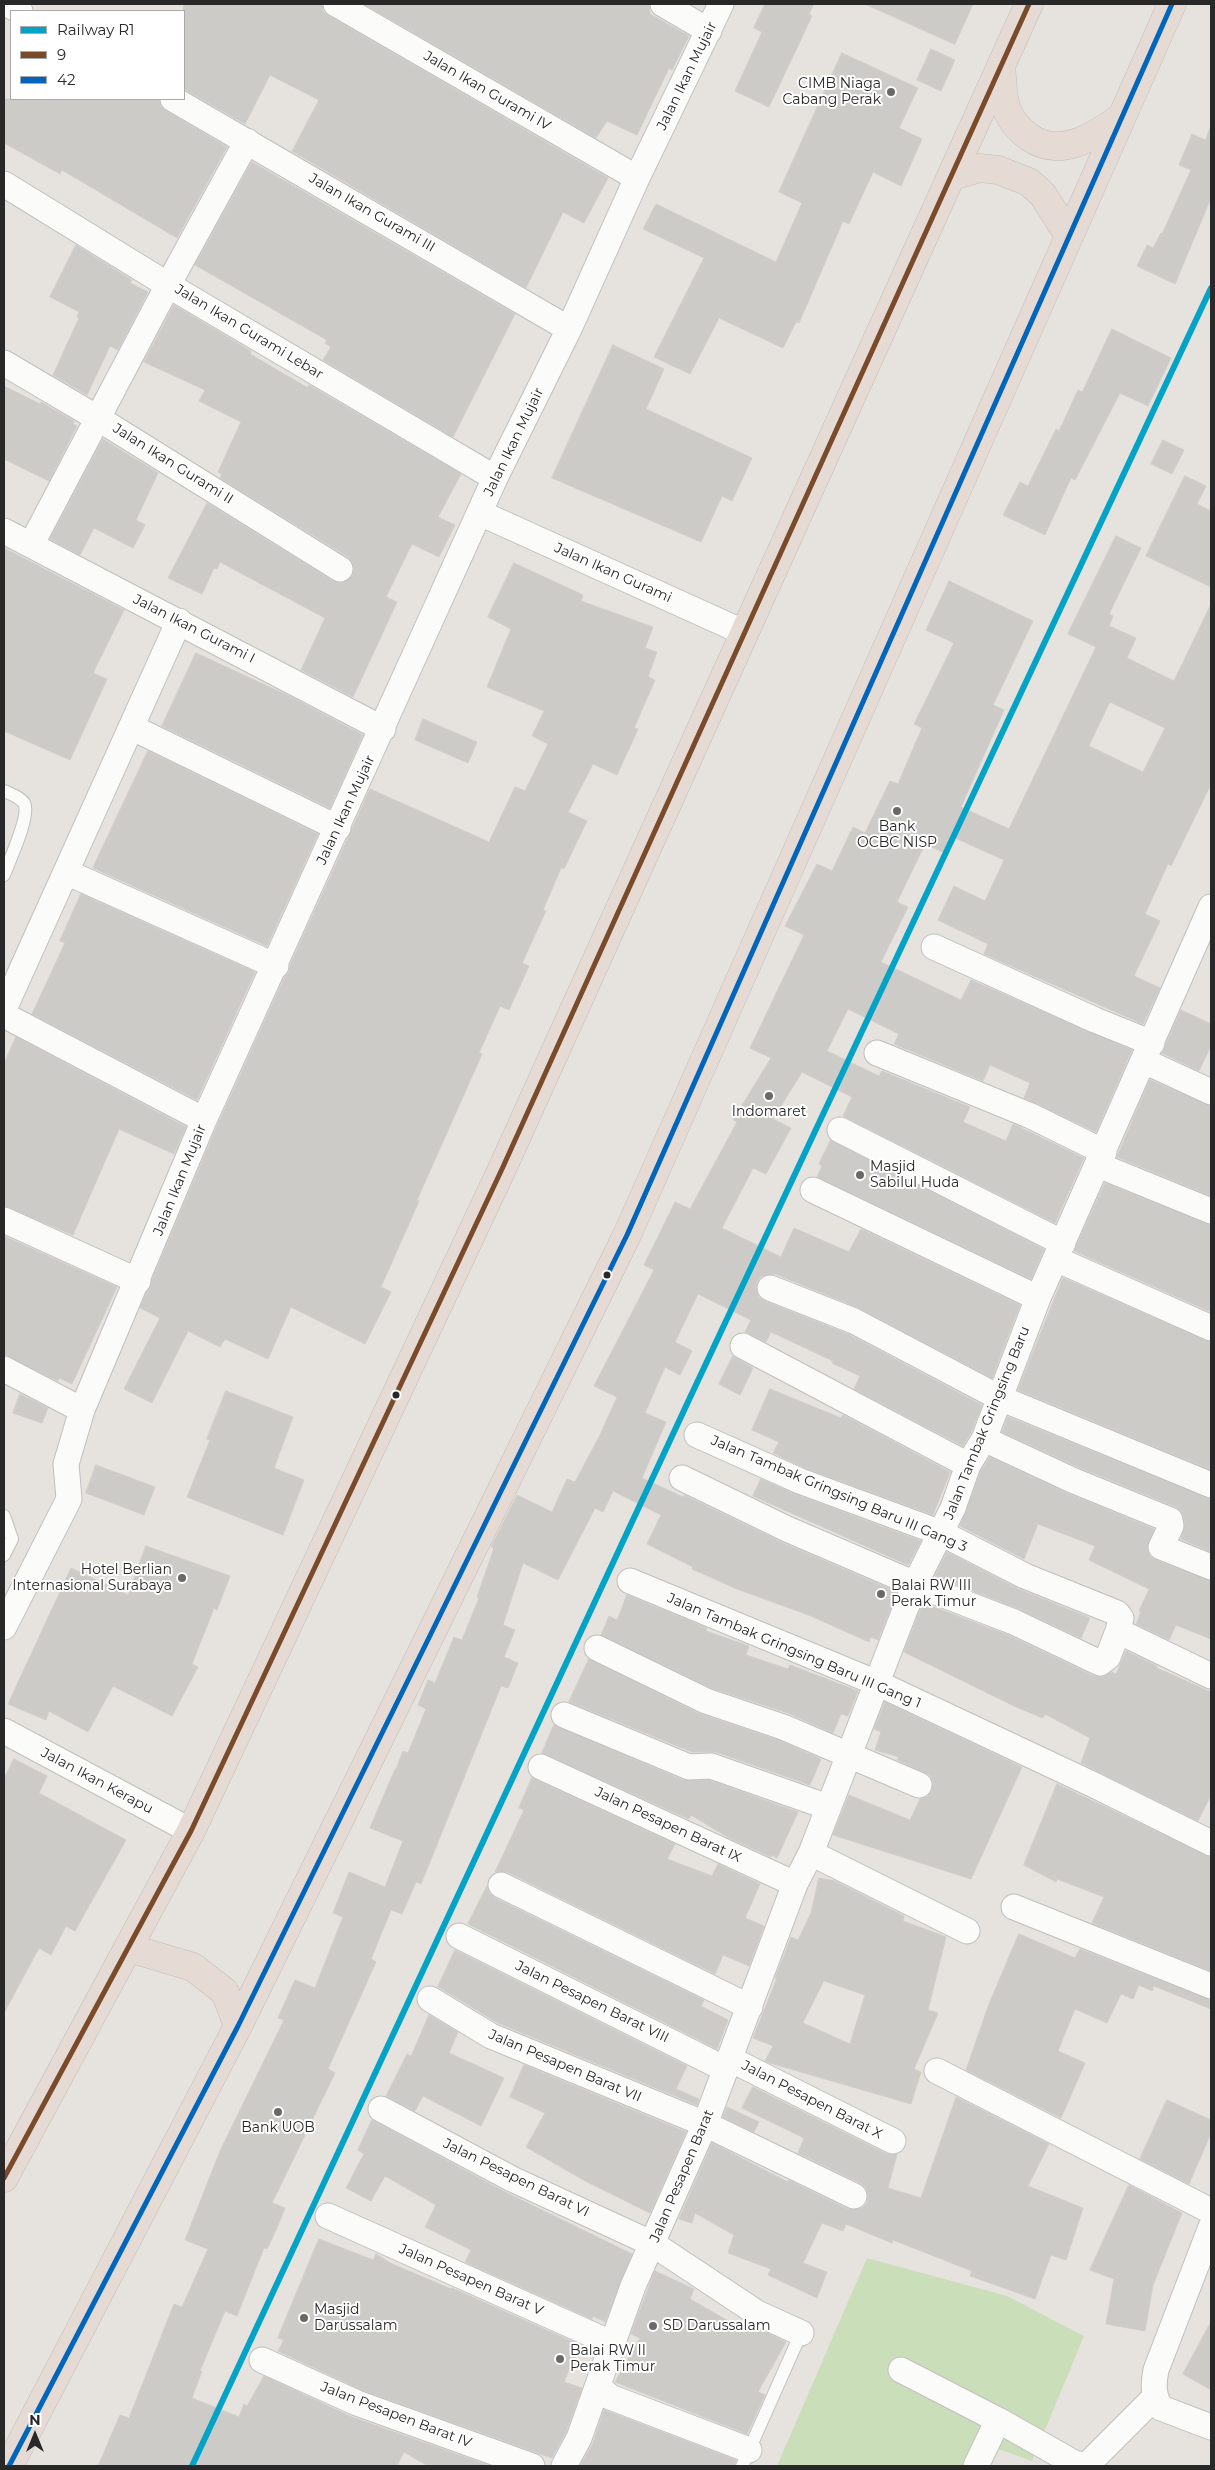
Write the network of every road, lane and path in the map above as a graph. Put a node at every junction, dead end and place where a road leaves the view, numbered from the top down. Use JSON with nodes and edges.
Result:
{"nodes":[{"id":1,"x":7,"y":4,"type":"edge"},
{"id":2,"x":336,"y":4,"type":"edge"},
{"id":3,"x":663,"y":4,"type":"edge"},
{"id":4,"x":721,"y":4,"type":"edge"},
{"id":5,"x":1029,"y":4,"type":"edge"},
{"id":6,"x":1172,"y":4,"type":"edge"},
{"id":7,"x":18,"y":10,"type":"edge"},
{"id":8,"x":708,"y":31,"type":"junction"},
{"id":9,"x":1001,"y":68,"type":"junction"},
{"id":10,"x":175,"y":100,"type":"edge"},
{"id":11,"x":1120,"y":118,"type":"junction"},
{"id":12,"x":247,"y":141,"type":"junction"},
{"id":13,"x":952,"y":176,"type":"junction"},
{"id":14,"x":638,"y":178,"type":"junction"},
{"id":15,"x":4,"y":184,"type":"edge"},
{"id":16,"x":1069,"y":236,"type":"junction"},
{"id":17,"x":168,"y":284,"type":"junction"},
{"id":18,"x":569,"y":329,"type":"junction"},
{"id":19,"x":4,"y":363,"type":"edge"},
{"id":20,"x":99,"y":418,"type":"junction"},
{"id":21,"x":495,"y":478,"type":"junction"},
{"id":22,"x":480,"y":513,"type":"junction"},
{"id":23,"x":4,"y":531,"type":"edge"},
{"id":24,"x":31,"y":545,"type":"junction"},
{"id":25,"x":340,"y":569,"type":"dead end"},
{"id":26,"x":179,"y":621,"type":"junction"},
{"id":27,"x":745,"y":632,"type":"junction"},
{"id":28,"x":131,"y":726,"type":"junction"},
{"id":29,"x":384,"y":728,"type":"junction"},
{"id":30,"x":4,"y":791,"type":"edge"},
{"id":31,"x":338,"y":828,"type":"junction"},
{"id":32,"x":66,"y":872,"type":"junction"},
{"id":33,"x":4,"y":875,"type":"edge"},
{"id":34,"x":1211,"y":907,"type":"edge"},
{"id":35,"x":934,"y":947,"type":"dead end"},
{"id":36,"x":276,"y":966,"type":"junction"},
{"id":37,"x":4,"y":1010,"type":"edge"},
{"id":38,"x":4,"y":1015,"type":"edge"},
{"id":39,"x":1148,"y":1052,"type":"junction"},
{"id":40,"x":877,"y":1053,"type":"dead end"},
{"id":41,"x":1211,"y":1092,"type":"edge"},
{"id":42,"x":204,"y":1120,"type":"junction"},
{"id":43,"x":840,"y":1130,"type":"dead end"},
{"id":44,"x":1101,"y":1158,"type":"junction"},
{"id":45,"x":813,"y":1190,"type":"dead end"},
{"id":46,"x":1211,"y":1211,"type":"edge"},
{"id":47,"x":4,"y":1220,"type":"edge"},
{"id":48,"x":1059,"y":1251,"type":"junction"},
{"id":49,"x":138,"y":1281,"type":"junction"},
{"id":50,"x":770,"y":1288,"type":"dead end"},
{"id":51,"x":1038,"y":1298,"type":"junction"},
{"id":52,"x":1211,"y":1328,"type":"edge"},
{"id":53,"x":743,"y":1346,"type":"dead end"},
{"id":54,"x":4,"y":1369,"type":"edge"},
{"id":55,"x":1000,"y":1398,"type":"junction"},
{"id":56,"x":82,"y":1410,"type":"junction"},
{"id":57,"x":697,"y":1435,"type":"dead end"},
{"id":58,"x":984,"y":1439,"type":"junction"},
{"id":59,"x":968,"y":1465,"type":"junction"},
{"id":60,"x":682,"y":1478,"type":"dead end"},
{"id":61,"x":1211,"y":1485,"type":"edge"},
{"id":62,"x":4,"y":1516,"type":"edge"},
{"id":63,"x":941,"y":1533,"type":"junction"},
{"id":64,"x":4,"y":1555,"type":"edge"},
{"id":65,"x":1211,"y":1567,"type":"edge"},
{"id":66,"x":630,"y":1581,"type":"dead end"},
{"id":67,"x":915,"y":1584,"type":"junction"},
{"id":68,"x":1118,"y":1622,"type":"junction"},
{"id":69,"x":4,"y":1627,"type":"edge"},
{"id":70,"x":597,"y":1648,"type":"dead end"},
{"id":71,"x":1211,"y":1676,"type":"edge"},
{"id":72,"x":877,"y":1683,"type":"junction"},
{"id":73,"x":564,"y":1715,"type":"dead end"},
{"id":74,"x":4,"y":1731,"type":"edge"},
{"id":75,"x":849,"y":1757,"type":"junction"},
{"id":76,"x":541,"y":1767,"type":"dead end"},
{"id":77,"x":919,"y":1785,"type":"dead end"},
{"id":78,"x":828,"y":1807,"type":"junction"},
{"id":79,"x":191,"y":1831,"type":"junction"},
{"id":80,"x":1211,"y":1843,"type":"edge"},
{"id":81,"x":811,"y":1853,"type":"junction"},
{"id":82,"x":795,"y":1884,"type":"junction"},
{"id":83,"x":501,"y":1886,"type":"dead end"},
{"id":84,"x":1014,"y":1907,"type":"dead end"},
{"id":85,"x":968,"y":1931,"type":"dead end"},
{"id":86,"x":459,"y":1936,"type":"dead end"},
{"id":87,"x":129,"y":1948,"type":"junction"},
{"id":88,"x":1211,"y":1986,"type":"edge"},
{"id":89,"x":430,"y":1998,"type":"dead end"},
{"id":90,"x":750,"y":2007,"type":"junction"},
{"id":91,"x":238,"y":2026,"type":"junction"},
{"id":92,"x":728,"y":2064,"type":"junction"},
{"id":93,"x":937,"y":2071,"type":"dead end"},
{"id":94,"x":380,"y":2109,"type":"dead end"},
{"id":95,"x":705,"y":2124,"type":"junction"},
{"id":96,"x":893,"y":2141,"type":"dead end"},
{"id":97,"x":4,"y":2178,"type":"edge"},
{"id":98,"x":854,"y":2196,"type":"dead end"},
{"id":99,"x":1211,"y":2211,"type":"edge"},
{"id":100,"x":328,"y":2216,"type":"dead end"},
{"id":101,"x":1211,"y":2227,"type":"edge"},
{"id":102,"x":653,"y":2244,"type":"junction"},
{"id":103,"x":801,"y":2333,"type":"joint"},
{"id":104,"x":613,"y":2344,"type":"junction"},
{"id":105,"x":262,"y":2360,"type":"dead end"},
{"id":106,"x":901,"y":2370,"type":"dead end"},
{"id":107,"x":598,"y":2386,"type":"junction"},
{"id":108,"x":1155,"y":2397,"type":"junction"},
{"id":109,"x":998,"y":2420,"type":"junction"},
{"id":110,"x":1211,"y":2426,"type":"edge"},
{"id":111,"x":745,"y":2458,"type":"edge"},
{"id":112,"x":9,"y":2466,"type":"edge"},
{"id":113,"x":532,"y":2466,"type":"edge"},
{"id":114,"x":564,"y":2466,"type":"edge"},
{"id":115,"x":976,"y":2466,"type":"edge"}],
"edges":[{"from":1,"to":7,"type":"street"},
{"from":2,"to":14,"type":"street","name":"Jalan Ikan Gurami IV"},
{"from":3,"to":8,"type":"street"},
{"from":4,"to":8,"type":"street","name":"Jalan Ikan Mujair"},
{"from":5,"to":9,"type":"highway"},
{"from":6,"to":11,"type":"highway"},
{"from":8,"to":14,"type":"street","name":"Jalan Ikan Mujair"},
{"from":9,"to":11,"type":"highway"},
{"from":9,"to":13,"type":"highway"},
{"from":10,"to":12,"type":"street","name":"Jalan Ikan Gurami III"},
{"from":11,"to":16,"type":"highway"},
{"from":12,"to":17,"type":"street"},
{"from":12,"to":18,"type":"street","name":"Jalan Ikan Gurami III"},
{"from":13,"to":16,"type":"highway"},
{"from":13,"to":27,"type":"highway"},
{"from":14,"to":18,"type":"street","name":"Jalan Ikan Mujair"},
{"from":15,"to":17,"type":"street","name":"Jalan Ikan Gurami Lebar"},
{"from":16,"to":91,"type":"highway"},
{"from":17,"to":20,"type":"street"},
{"from":17,"to":21,"type":"street","name":"Jalan Ikan Gurami Lebar"},
{"from":18,"to":21,"type":"street","name":"Jalan Ikan Mujair"},
{"from":19,"to":20,"type":"street","name":"Jalan Ikan Gurami II"},
{"from":20,"to":24,"type":"street"},
{"from":20,"to":25,"type":"street","name":"Jalan Ikan Gurami II"},
{"from":21,"to":22,"type":"street","name":"Jalan Ikan Mujair"},
{"from":22,"to":27,"type":"street","name":"Jalan Ikan Gurami"},
{"from":22,"to":29,"type":"street","name":"Jalan Ikan Mujair"},
{"from":23,"to":24,"type":"street","name":"Jalan Ikan Gurami I"},
{"from":24,"to":26,"type":"street","name":"Jalan Ikan Gurami I"},
{"from":26,"to":28,"type":"street"},
{"from":26,"to":29,"type":"street","name":"Jalan Ikan Gurami I"},
{"from":27,"to":79,"type":"highway"},
{"from":28,"to":31,"type":"street"},
{"from":28,"to":32,"type":"street"},
{"from":29,"to":31,"type":"street","name":"Jalan Ikan Mujair"},
{"from":30,"to":33,"type":"lane"},
{"from":31,"to":36,"type":"street","name":"Jalan Ikan Mujair"},
{"from":32,"to":36,"type":"street"},
{"from":32,"to":37,"type":"street"},
{"from":34,"to":39,"type":"street","name":"Jalan Tambak Gringsing Baru"},
{"from":35,"to":39,"type":"street"},
{"from":36,"to":42,"type":"street","name":"Jalan Ikan Mujair"},
{"from":38,"to":42,"type":"street"},
{"from":39,"to":41,"type":"street"},
{"from":39,"to":44,"type":"street","name":"Jalan Tambak Gringsing Baru"},
{"from":40,"to":44,"type":"street"},
{"from":42,"to":49,"type":"street","name":"Jalan Ikan Mujair"},
{"from":43,"to":48,"type":"street"},
{"from":44,"to":46,"type":"street"},
{"from":44,"to":48,"type":"street","name":"Jalan Tambak Gringsing Baru"},
{"from":45,"to":51,"type":"street"},
{"from":47,"to":49,"type":"street"},
{"from":48,"to":51,"type":"street","name":"Jalan Tambak Gringsing Baru"},
{"from":48,"to":52,"type":"street"},
{"from":49,"to":56,"type":"street","name":"Jalan Ikan Mujair"},
{"from":50,"to":55,"type":"street"},
{"from":51,"to":55,"type":"street","name":"Jalan Tambak Gringsing Baru"},
{"from":53,"to":59,"type":"street"},
{"from":54,"to":56,"type":"street"},
{"from":55,"to":58,"type":"street","name":"Jalan Tambak Gringsing Baru"},
{"from":55,"to":61,"type":"street"},
{"from":56,"to":69,"type":"street","name":"Jalan Ikan Mujair"},
{"from":57,"to":63,"type":"street","name":"Jalan Tambak Gringsing Baru III Gang 3"},
{"from":58,"to":59,"type":"street","name":"Jalan Tambak Gringsing Baru"},
{"from":58,"to":65,"type":"street"},
{"from":59,"to":63,"type":"street","name":"Jalan Tambak Gringsing Baru"},
{"from":60,"to":67,"type":"street"},
{"from":62,"to":64,"type":"lane"},
{"from":63,"to":67,"type":"street","name":"Jalan Tambak Gringsing Baru"},
{"from":63,"to":68,"type":"street","name":"Jalan Tambak Gringsing Baru III Gang 3"},
{"from":66,"to":72,"type":"street","name":"Jalan Tambak Gringsing Baru III Gang 1"},
{"from":67,"to":68,"type":"street"},
{"from":67,"to":72,"type":"street","name":"Jalan Tambak Gringsing Baru"},
{"from":68,"to":71,"type":"street","name":"Jalan Tambak Gringsing Baru III Gang 3"},
{"from":70,"to":75,"type":"street"},
{"from":72,"to":75,"type":"street","name":"Jalan Tambak Gringsing Baru"},
{"from":72,"to":80,"type":"street","name":"Jalan Tambak Gringsing Baru III Gang 1"},
{"from":73,"to":78,"type":"street"},
{"from":74,"to":79,"type":"street","name":"Jalan Ikan Kerapu"},
{"from":75,"to":77,"type":"street"},
{"from":75,"to":78,"type":"street","name":"Jalan Tambak Gringsing Baru"},
{"from":76,"to":82,"type":"street","name":"Jalan Pesapen Barat IX"},
{"from":78,"to":81,"type":"street","name":"Jalan Tambak Gringsing Baru"},
{"from":79,"to":87,"type":"highway"},
{"from":81,"to":82,"type":"street","name":"Jalan Tambak Gringsing Baru"},
{"from":81,"to":85,"type":"street"},
{"from":82,"to":90,"type":"street","name":"Jalan Pesapen Barat"},
{"from":83,"to":90,"type":"street"},
{"from":84,"to":88,"type":"street"},
{"from":86,"to":92,"type":"street","name":"Jalan Pesapen Barat VIII"},
{"from":87,"to":91,"type":"highway"},
{"from":87,"to":97,"type":"highway"},
{"from":89,"to":95,"type":"street","name":"Jalan Pesapen Barat VII"},
{"from":90,"to":92,"type":"street","name":"Jalan Pesapen Barat"},
{"from":91,"to":112,"type":"highway"},
{"from":92,"to":95,"type":"street","name":"Jalan Pesapen Barat"},
{"from":92,"to":96,"type":"street","name":"Jalan Pesapen Barat X"},
{"from":93,"to":99,"type":"street"},
{"from":94,"to":102,"type":"street","name":"Jalan Pesapen Barat VI"},
{"from":95,"to":98,"type":"street","name":"Jalan Pesapen Barat VII"},
{"from":95,"to":102,"type":"street","name":"Jalan Pesapen Barat"},
{"from":100,"to":104,"type":"street","name":"Jalan Pesapen Barat V"},
{"from":101,"to":108,"type":"street"},
{"from":102,"to":103,"type":"street","name":"Jalan Pesapen Barat VI"},
{"from":102,"to":104,"type":"street","name":"Jalan Pesapen Barat"},
{"from":103,"to":111,"type":"lane"},
{"from":104,"to":107,"type":"street","name":"Jalan Pesapen Barat"},
{"from":105,"to":113,"type":"street","name":"Jalan Pesapen Barat IV"},
{"from":106,"to":109,"type":"street"},
{"from":107,"to":111,"type":"street"},
{"from":107,"to":114,"type":"street","name":"Jalan Pesapen Barat"},
{"from":108,"to":109,"type":"street"},
{"from":108,"to":110,"type":"street"},
{"from":109,"to":115,"type":"street"}]}
